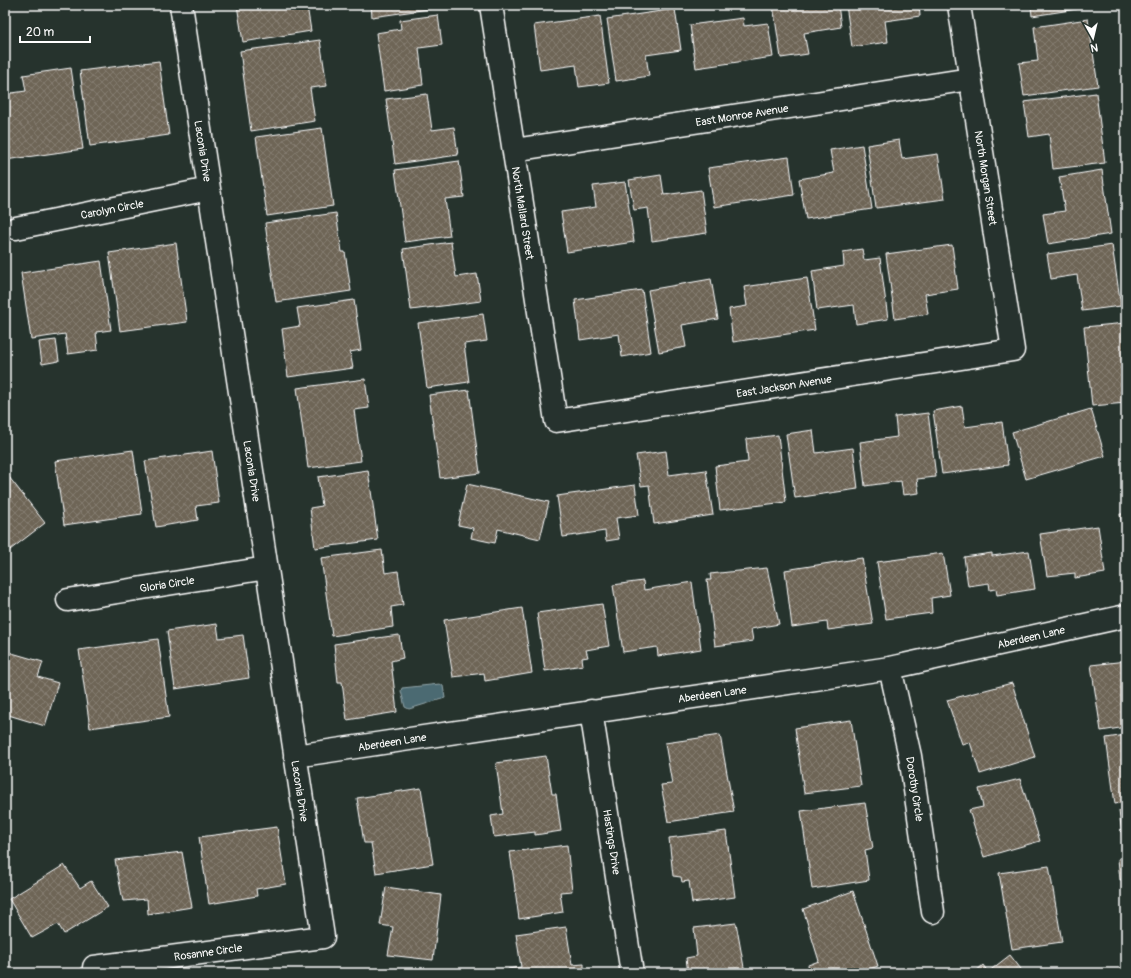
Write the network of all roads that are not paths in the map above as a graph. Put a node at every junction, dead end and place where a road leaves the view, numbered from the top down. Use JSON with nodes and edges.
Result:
{"nodes":[{"id":1,"x":181,"y":5,"type":"edge"},
{"id":2,"x":491,"y":5,"type":"edge"},
{"id":3,"x":959,"y":5,"type":"edge"},
{"id":4,"x":970,"y":79,"type":"junction"},
{"id":5,"x":514,"y":150,"type":"junction"},
{"id":6,"x":209,"y":189,"type":"junction"},
{"id":7,"x":16,"y":228,"type":"dead end"},
{"id":8,"x":1012,"y":350,"type":"joint"},
{"id":9,"x":556,"y":421,"type":"joint"},
{"id":10,"x":266,"y":568,"type":"junction"},
{"id":11,"x":68,"y":600,"type":"dead end"},
{"id":12,"x":1126,"y":616,"type":"edge"},
{"id":13,"x":890,"y":668,"type":"junction"},
{"id":14,"x":591,"y":711,"type":"junction"},
{"id":15,"x":295,"y":756,"type":"junction"},
{"id":16,"x":933,"y":912,"type":"dead end"},
{"id":17,"x":323,"y":937,"type":"joint"},
{"id":18,"x":94,"y":967,"type":"dead end"},
{"id":19,"x":632,"y":973,"type":"edge"}],
"edges":[{"from":1,"to":6,"type":"street","name":"Laconia Drive"},
{"from":2,"to":5,"type":"street","name":"North Mallard Street"},
{"from":3,"to":4,"type":"street","name":"North Morgan Street"},
{"from":4,"to":5,"type":"street","name":"East Monroe Avenue"},
{"from":4,"to":8,"type":"street","name":"North Morgan Street"},
{"from":5,"to":9,"type":"street","name":"North Mallard Street"},
{"from":6,"to":7,"type":"street","name":"Carolyn Circle"},
{"from":6,"to":10,"type":"street","name":"Laconia Drive"},
{"from":8,"to":9,"type":"street","name":"East Jackson Avenue"},
{"from":10,"to":11,"type":"street","name":"Gloria Circle"},
{"from":10,"to":15,"type":"street","name":"Laconia Drive"},
{"from":12,"to":13,"type":"street","name":"Aberdeen Lane"},
{"from":13,"to":14,"type":"street","name":"Aberdeen Lane"},
{"from":13,"to":16,"type":"street","name":"Dorothy Circle"},
{"from":14,"to":15,"type":"street","name":"Aberdeen Lane"},
{"from":14,"to":19,"type":"street","name":"Hastings Drive"},
{"from":15,"to":17,"type":"street","name":"Laconia Drive"},
{"from":17,"to":18,"type":"street","name":"Rosanne Circle"}]}
